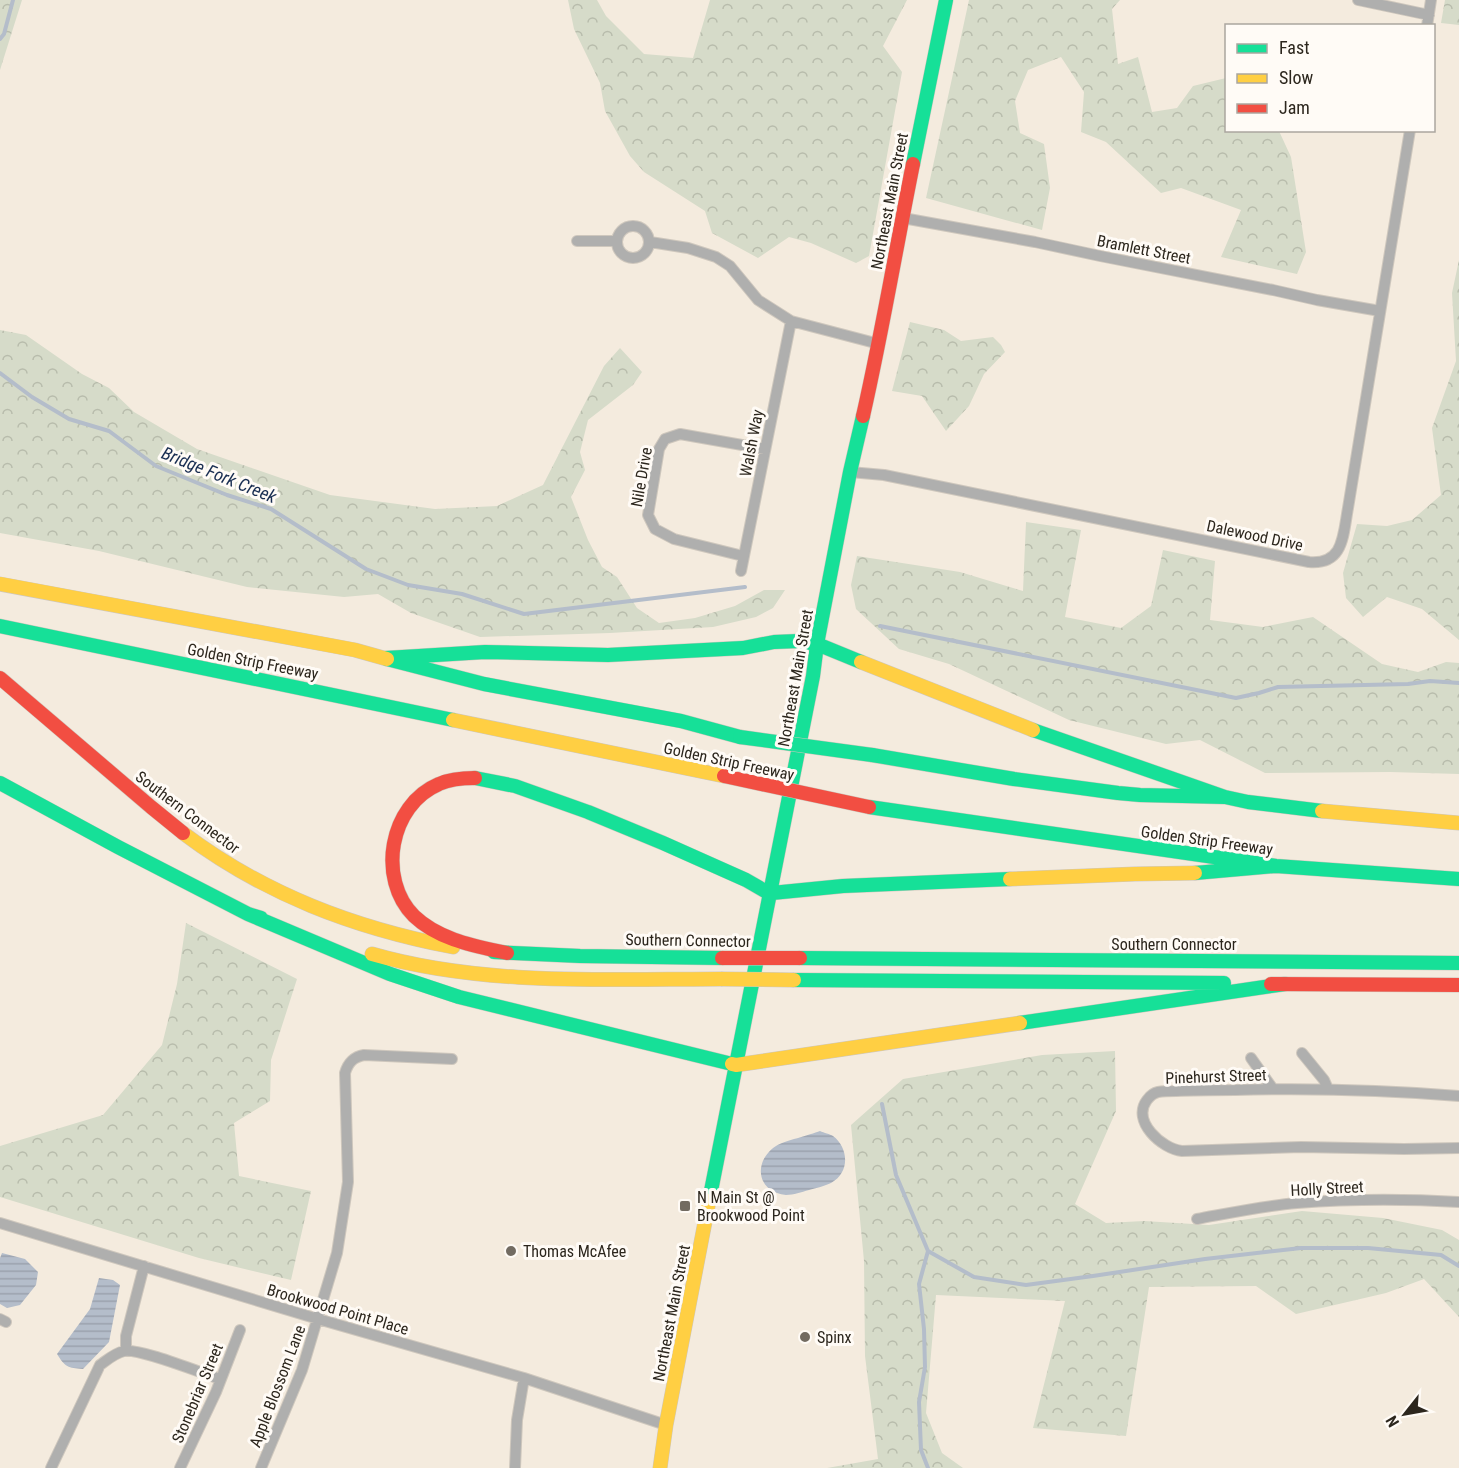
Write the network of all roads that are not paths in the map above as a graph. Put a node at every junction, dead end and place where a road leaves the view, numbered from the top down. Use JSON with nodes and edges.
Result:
{"nodes":[{"id":1,"x":946,"y":0,"type":"edge"},
{"id":2,"x":1358,"y":0,"type":"edge"},
{"id":3,"x":1431,"y":0,"type":"edge"},
{"id":4,"x":1428,"y":20,"type":"edge"},
{"id":5,"x":1410,"y":132,"type":"edge"},
{"id":6,"x":903,"y":218,"type":"junction"},
{"id":7,"x":577,"y":241,"type":"dead end"},
{"id":8,"x":617,"y":241,"type":"junction"},
{"id":9,"x":650,"y":242,"type":"junction"},
{"id":10,"x":1380,"y":311,"type":"junction"},
{"id":11,"x":791,"y":321,"type":"junction"},
{"id":12,"x":879,"y":344,"type":"junction"},
{"id":13,"x":765,"y":449,"type":"junction"},
{"id":14,"x":850,"y":472,"type":"junction"},
{"id":15,"x":744,"y":556,"type":"junction"},
{"id":16,"x":741,"y":571,"type":"dead end"},
{"id":17,"x":0,"y":584,"type":"edge"},
{"id":18,"x":0,"y":626,"type":"edge"},
{"id":19,"x":817,"y":644,"type":"junction"},
{"id":20,"x":386,"y":658,"type":"junction"},
{"id":21,"x":0,"y":678,"type":"edge"},
{"id":22,"x":0,"y":783,"type":"edge"},
{"id":23,"x":1225,"y":797,"type":"junction"},
{"id":24,"x":1459,"y":823,"type":"edge"},
{"id":25,"x":1276,"y":866,"type":"junction"},
{"id":26,"x":1459,"y":879,"type":"edge"},
{"id":27,"x":770,"y":893,"type":"junction"},
{"id":28,"x":248,"y":914,"type":"junction"},
{"id":29,"x":507,"y":953,"type":"junction"},
{"id":30,"x":1459,"y":963,"type":"edge"},
{"id":31,"x":1284,"y":984,"type":"junction"},
{"id":32,"x":1459,"y":986,"type":"edge"},
{"id":33,"x":1302,"y":1053,"type":"dead end"},
{"id":34,"x":1251,"y":1058,"type":"dead end"},
{"id":35,"x":452,"y":1059,"type":"dead end"},
{"id":36,"x":736,"y":1065,"type":"junction"},
{"id":37,"x":1273,"y":1089,"type":"junction"},
{"id":38,"x":1328,"y":1089,"type":"junction"},
{"id":39,"x":1459,"y":1096,"type":"edge"},
{"id":40,"x":1459,"y":1148,"type":"edge"},
{"id":41,"x":1459,"y":1202,"type":"edge"},
{"id":42,"x":1197,"y":1219,"type":"dead end"},
{"id":43,"x":0,"y":1223,"type":"edge"},
{"id":44,"x":144,"y":1266,"type":"junction"},
{"id":45,"x":318,"y":1319,"type":"junction"},
{"id":46,"x":240,"y":1330,"type":"dead end"},
{"id":47,"x":126,"y":1351,"type":"junction"},
{"id":48,"x":524,"y":1378,"type":"junction"},
{"id":49,"x":220,"y":1379,"type":"junction"},
{"id":50,"x":666,"y":1425,"type":"junction"},
{"id":51,"x":51,"y":1468,"type":"edge"},
{"id":52,"x":180,"y":1468,"type":"edge"},
{"id":53,"x":261,"y":1468,"type":"edge"},
{"id":54,"x":515,"y":1468,"type":"edge"},
{"id":55,"x":660,"y":1468,"type":"edge"}],
"edges":[{"from":1,"to":6,"type":"main road","name":"Northeast Main Street"},
{"from":2,"to":4,"type":"street"},
{"from":3,"to":4,"type":"street"},
{"from":5,"to":10,"type":"street","name":"Dalewood Drive"},
{"from":6,"to":10,"type":"street","name":"Bramlett Street"},
{"from":6,"to":12,"type":"main road","name":"Northeast Main Street"},
{"from":7,"to":8,"type":"street"},
{"from":8,"to":9,"type":"street"},
{"from":8,"to":9,"type":"street"},
{"from":9,"to":11,"type":"street"},
{"from":10,"to":14,"type":"street","name":"Dalewood Drive"},
{"from":11,"to":12,"type":"street"},
{"from":11,"to":13,"type":"street","name":"Walsh Way"},
{"from":12,"to":14,"type":"main road","name":"Northeast Main Street"},
{"from":13,"to":15,"type":"street","name":"Walsh Way"},
{"from":13,"to":15,"type":"street","name":"Nile Drive"},
{"from":14,"to":19,"type":"main road","name":"Northeast Main Street"},
{"from":15,"to":16,"type":"street","name":"Walsh Way"},
{"from":17,"to":20,"type":"main road","name":"Golden Strip Freeway"},
{"from":18,"to":25,"type":"main road","name":"Golden Strip Freeway","bridge":true},
{"from":19,"to":20,"type":"main road"},
{"from":19,"to":23,"type":"main road"},
{"from":19,"to":27,"type":"main road","name":"Northeast Main Street"},
{"from":20,"to":23,"type":"main road","name":"Golden Strip Freeway","bridge":true},
{"from":21,"to":29,"type":"main road","name":"Southern Connector"},
{"from":22,"to":28,"type":"main road"},
{"from":23,"to":24,"type":"main road","name":"Golden Strip Freeway"},
{"from":25,"to":26,"type":"main road","name":"Golden Strip Freeway"},
{"from":25,"to":27,"type":"main road"},
{"from":27,"to":29,"type":"main road"},
{"from":27,"to":36,"type":"main road","name":"Northeast Main Street"},
{"from":28,"to":31,"type":"main road","bridge":true},
{"from":28,"to":36,"type":"main road"},
{"from":29,"to":30,"type":"main road","name":"Southern Connector","bridge":true},
{"from":31,"to":32,"type":"main road"},
{"from":31,"to":36,"type":"main road"},
{"from":33,"to":38,"type":"street"},
{"from":34,"to":37,"type":"street"},
{"from":35,"to":45,"type":"street","name":"Apple Blossom Lane"},
{"from":36,"to":50,"type":"main road","name":"Northeast Main Street"},
{"from":37,"to":38,"type":"street","name":"Pinehurst Street"},
{"from":37,"to":40,"type":"street","name":"Pinehurst Street"},
{"from":38,"to":39,"type":"street","name":"Pinehurst Street"},
{"from":41,"to":42,"type":"street","name":"Holly Street"},
{"from":43,"to":44,"type":"street","name":"Brookwood Point Place"},
{"from":44,"to":45,"type":"street","name":"Brookwood Point Place"},
{"from":44,"to":47,"type":"street"},
{"from":45,"to":48,"type":"street","name":"Brookwood Point Place"},
{"from":45,"to":53,"type":"street","name":"Apple Blossom Lane"},
{"from":46,"to":49,"type":"street","name":"Stonebriar Street"},
{"from":47,"to":49,"type":"street"},
{"from":47,"to":51,"type":"street"},
{"from":48,"to":50,"type":"street","name":"Brookwood Point Place"},
{"from":48,"to":54,"type":"street"},
{"from":49,"to":52,"type":"street","name":"Stonebriar Street"},
{"from":50,"to":55,"type":"main road","name":"Northeast Main Street"}]}
